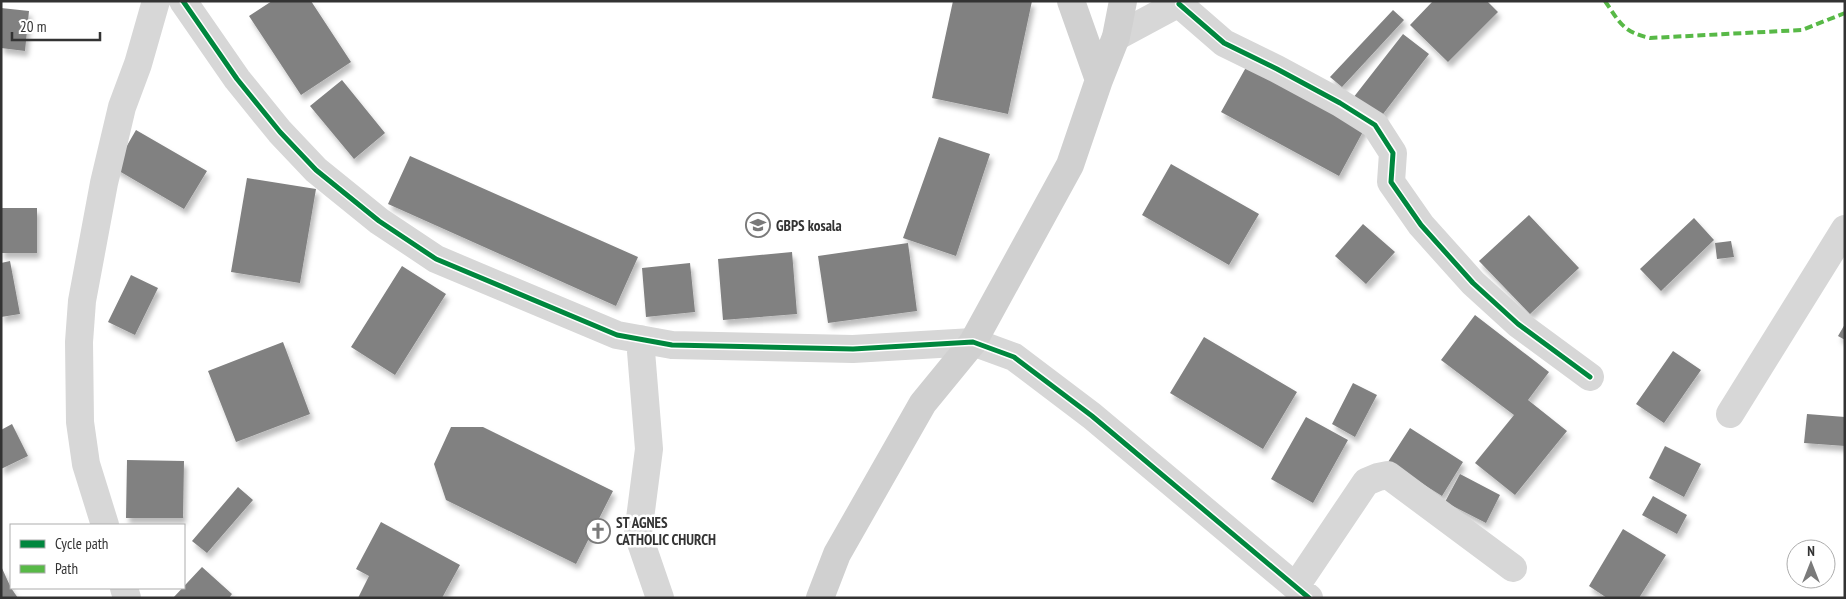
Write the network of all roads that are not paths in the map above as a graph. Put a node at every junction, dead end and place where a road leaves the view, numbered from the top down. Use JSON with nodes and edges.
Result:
{"nodes":[{"id":1,"x":156,"y":1,"type":"edge"},
{"id":2,"x":183,"y":1,"type":"edge"},
{"id":3,"x":1071,"y":1,"type":"edge"},
{"id":4,"x":1123,"y":1,"type":"edge"},
{"id":5,"x":1181,"y":3,"type":"edge"},
{"id":6,"x":1116,"y":37,"type":"junction"},
{"id":7,"x":1099,"y":80,"type":"junction"},
{"id":8,"x":1845,"y":229,"type":"edge"},
{"id":9,"x":640,"y":339,"type":"junction"},
{"id":10,"x":973,"y":342,"type":"junction"},
{"id":11,"x":1590,"y":377,"type":"dead end"},
{"id":12,"x":1730,"y":414,"type":"dead end"},
{"id":13,"x":105,"y":524,"type":"edge"},
{"id":14,"x":1513,"y":568,"type":"dead end"},
{"id":15,"x":1303,"y":592,"type":"edge"},
{"id":16,"x":660,"y":598,"type":"edge"},
{"id":17,"x":820,"y":598,"type":"edge"}],
"edges":[{"from":1,"to":13,"type":"street"},
{"from":2,"to":9,"type":"street"},
{"from":3,"to":7,"type":"main road"},
{"from":4,"to":6,"type":"main road"},
{"from":5,"to":6,"type":"street"},
{"from":5,"to":11,"type":"street"},
{"from":6,"to":7,"type":"main road"},
{"from":7,"to":10,"type":"main road"},
{"from":8,"to":12,"type":"street"},
{"from":9,"to":10,"type":"street"},
{"from":9,"to":16,"type":"street"},
{"from":10,"to":15,"type":"street"},
{"from":10,"to":17,"type":"main road"},
{"from":14,"to":15,"type":"street"}]}
